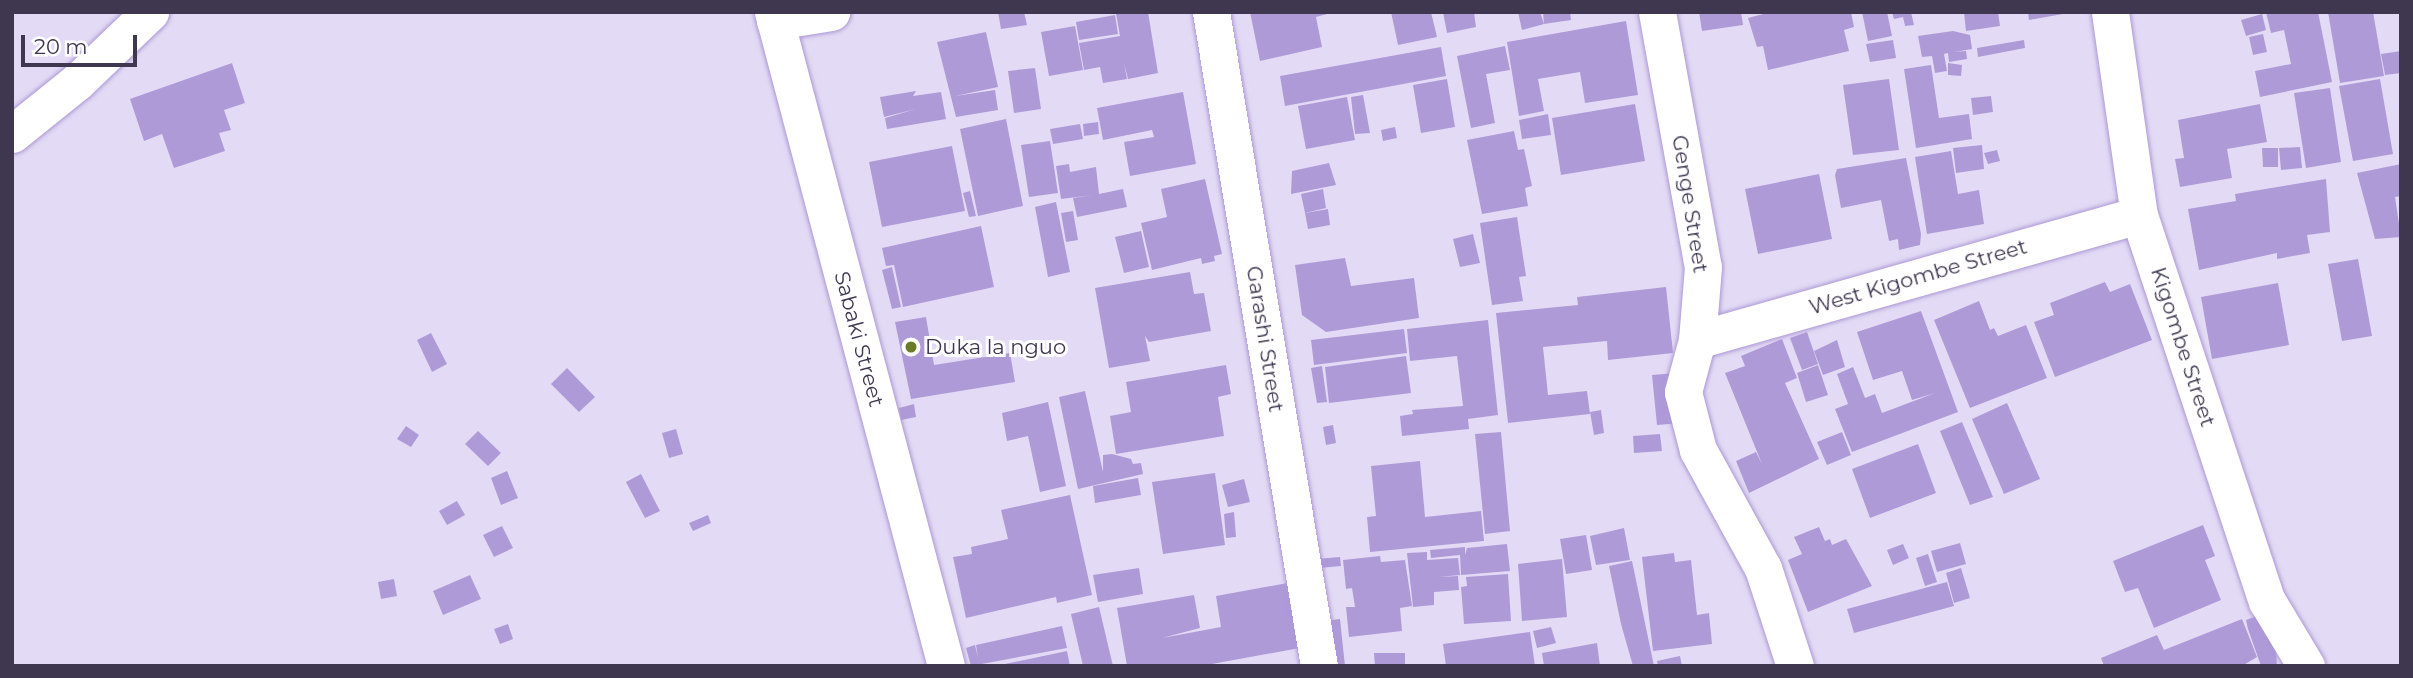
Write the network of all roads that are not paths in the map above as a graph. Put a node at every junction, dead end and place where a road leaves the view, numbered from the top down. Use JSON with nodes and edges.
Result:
{"nodes":[{"id":1,"x":150,"y":12,"type":"edge"},
{"id":2,"x":831,"y":12,"type":"edge"},
{"id":3,"x":1211,"y":12,"type":"edge"},
{"id":4,"x":1657,"y":12,"type":"edge"},
{"id":5,"x":2110,"y":12,"type":"edge"},
{"id":6,"x":774,"y":17,"type":"edge"},
{"id":7,"x":12,"y":134,"type":"edge"},
{"id":8,"x":2139,"y":215,"type":"junction"},
{"id":9,"x":1697,"y":340,"type":"junction"},
{"id":10,"x":946,"y":666,"type":"edge"},
{"id":11,"x":1319,"y":666,"type":"edge"},
{"id":12,"x":1795,"y":666,"type":"edge"},
{"id":13,"x":2306,"y":666,"type":"edge"}],
"edges":[{"from":1,"to":7,"type":"street"},
{"from":2,"to":6,"type":"street"},
{"from":3,"to":11,"type":"street","name":"Garashi Street"},
{"from":4,"to":9,"type":"street","name":"Genge Street"},
{"from":5,"to":8,"type":"street","name":"Kigombe Street"},
{"from":6,"to":10,"type":"street","name":"Sabaki Street"},
{"from":8,"to":9,"type":"street","name":"West Kigombe Street"},
{"from":8,"to":13,"type":"street","name":"Kigombe Street"},
{"from":9,"to":12,"type":"street","name":"Genge Street"}]}
